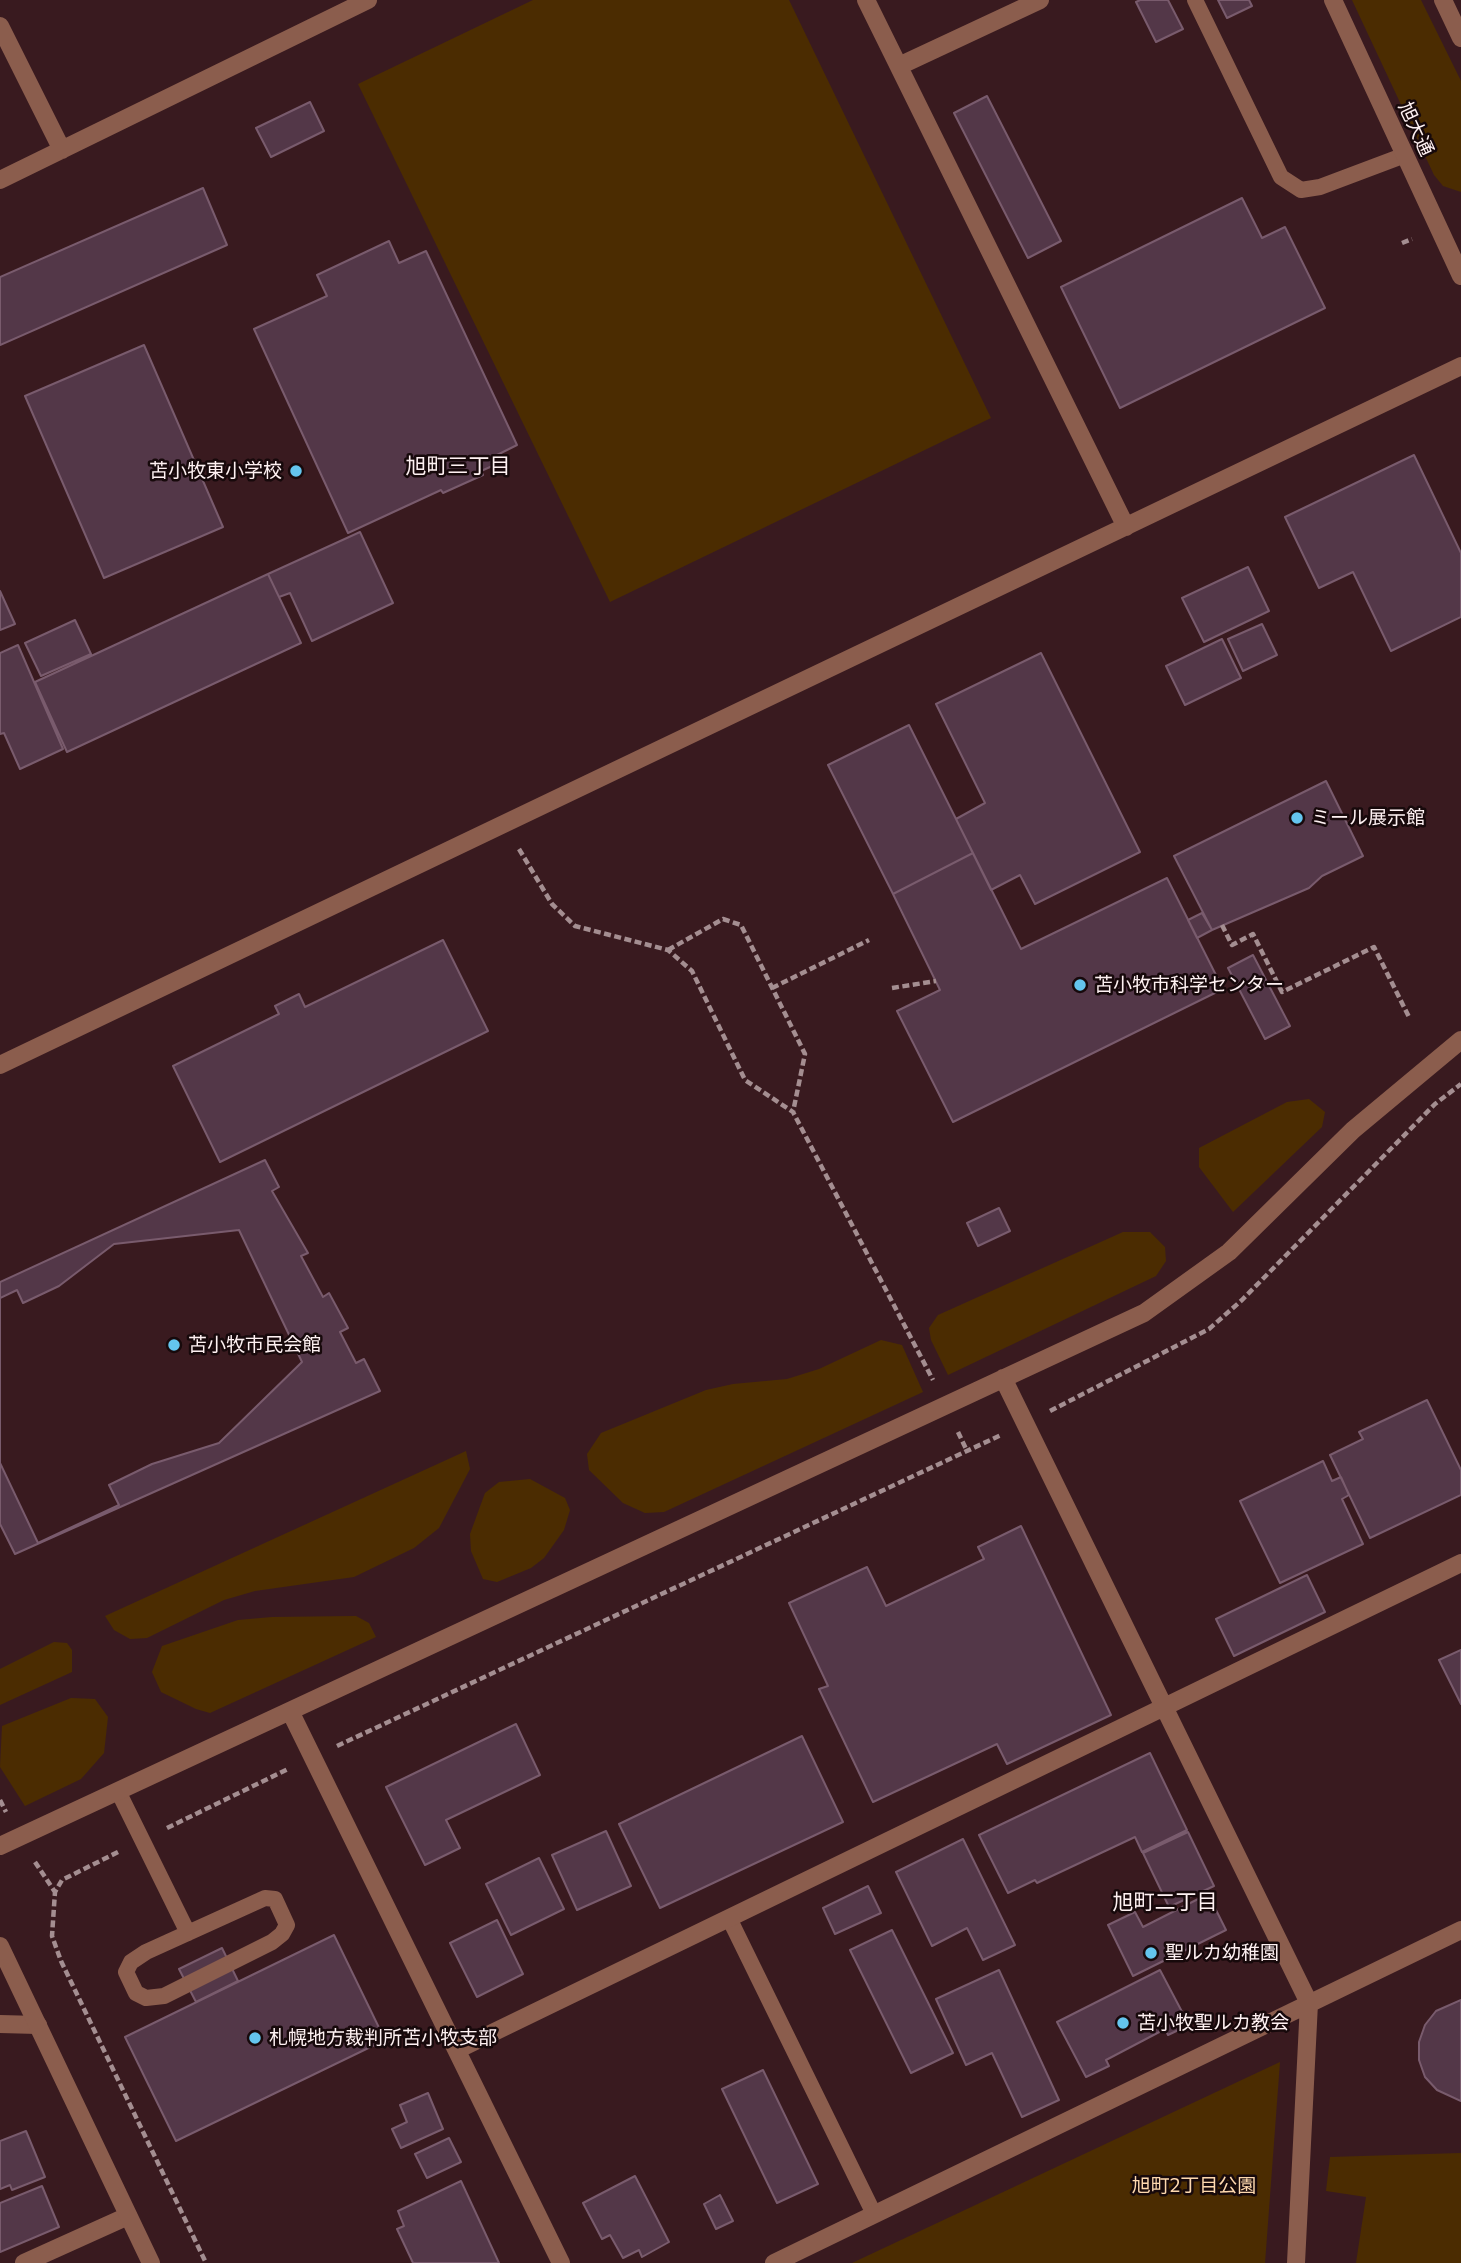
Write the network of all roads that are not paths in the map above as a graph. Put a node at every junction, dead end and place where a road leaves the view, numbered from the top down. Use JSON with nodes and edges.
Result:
{"nodes":[{"id":1,"x":368,"y":0,"type":"edge"},
{"id":2,"x":866,"y":0,"type":"edge"},
{"id":3,"x":1041,"y":0,"type":"edge"},
{"id":4,"x":1195,"y":0,"type":"edge"},
{"id":5,"x":1334,"y":0,"type":"edge"},
{"id":6,"x":1443,"y":0,"type":"edge"},
{"id":7,"x":0,"y":26,"type":"edge"},
{"id":8,"x":1461,"y":38,"type":"edge"},
{"id":9,"x":899,"y":66,"type":"junction"},
{"id":10,"x":62,"y":150,"type":"junction"},
{"id":11,"x":1405,"y":155,"type":"junction"},
{"id":12,"x":0,"y":180,"type":"edge"},
{"id":13,"x":1456,"y":252,"type":"edge"},
{"id":14,"x":1461,"y":276,"type":"edge"},
{"id":15,"x":1461,"y":366,"type":"edge"},
{"id":16,"x":1126,"y":527,"type":"junction"},
{"id":17,"x":1461,"y":1040,"type":"edge"},
{"id":18,"x":0,"y":1065,"type":"edge"},
{"id":19,"x":1003,"y":1378,"type":"junction"},
{"id":20,"x":1461,"y":1563,"type":"edge"},
{"id":21,"x":1164,"y":1707,"type":"junction"},
{"id":22,"x":290,"y":1711,"type":"junction"},
{"id":23,"x":118,"y":1791,"type":"junction"},
{"id":24,"x":0,"y":1846,"type":"edge"},
{"id":25,"x":729,"y":1918,"type":"junction"},
{"id":26,"x":1461,"y":1930,"type":"edge"},
{"id":27,"x":188,"y":1933,"type":"junction"},
{"id":28,"x":0,"y":1946,"type":"edge"},
{"id":29,"x":1309,"y":2003,"type":"junction"},
{"id":30,"x":0,"y":2024,"type":"edge"},
{"id":31,"x":38,"y":2025,"type":"junction"},
{"id":32,"x":457,"y":2050,"type":"junction"},
{"id":33,"x":874,"y":2214,"type":"junction"},
{"id":34,"x":128,"y":2216,"type":"junction"},
{"id":35,"x":24,"y":2263,"type":"edge"},
{"id":36,"x":151,"y":2263,"type":"edge"},
{"id":37,"x":561,"y":2263,"type":"edge"},
{"id":38,"x":774,"y":2263,"type":"edge"},
{"id":39,"x":1296,"y":2263,"type":"edge"}],
"edges":[{"from":1,"to":10,"type":"street"},
{"from":2,"to":9,"type":"street"},
{"from":3,"to":9,"type":"street"},
{"from":4,"to":11,"type":"lane"},
{"from":5,"to":11,"type":"street","name":"旭大通"},
{"from":6,"to":8,"type":"street"},
{"from":7,"to":10,"type":"street"},
{"from":9,"to":16,"type":"street"},
{"from":10,"to":12,"type":"street"},
{"from":11,"to":13,"type":"street","name":"旭大通"},
{"from":13,"to":14,"type":"street","name":"旭大通"},
{"from":15,"to":16,"type":"street"},
{"from":16,"to":18,"type":"street"},
{"from":17,"to":19,"type":"street"},
{"from":19,"to":21,"type":"street"},
{"from":19,"to":22,"type":"street"},
{"from":20,"to":21,"type":"street"},
{"from":21,"to":25,"type":"street"},
{"from":21,"to":29,"type":"street"},
{"from":22,"to":23,"type":"street"},
{"from":22,"to":32,"type":"street"},
{"from":23,"to":24,"type":"street"},
{"from":23,"to":27,"type":"lane"},
{"from":25,"to":32,"type":"street"},
{"from":25,"to":33,"type":"lane"},
{"from":26,"to":29,"type":"street"},
{"from":27,"to":27,"type":"lane"},
{"from":28,"to":31,"type":"street"},
{"from":29,"to":33,"type":"street"},
{"from":29,"to":39,"type":"street"},
{"from":30,"to":31,"type":"street"},
{"from":31,"to":34,"type":"street"},
{"from":32,"to":37,"type":"street"},
{"from":33,"to":38,"type":"street"},
{"from":34,"to":35,"type":"street"},
{"from":34,"to":36,"type":"street"}]}
